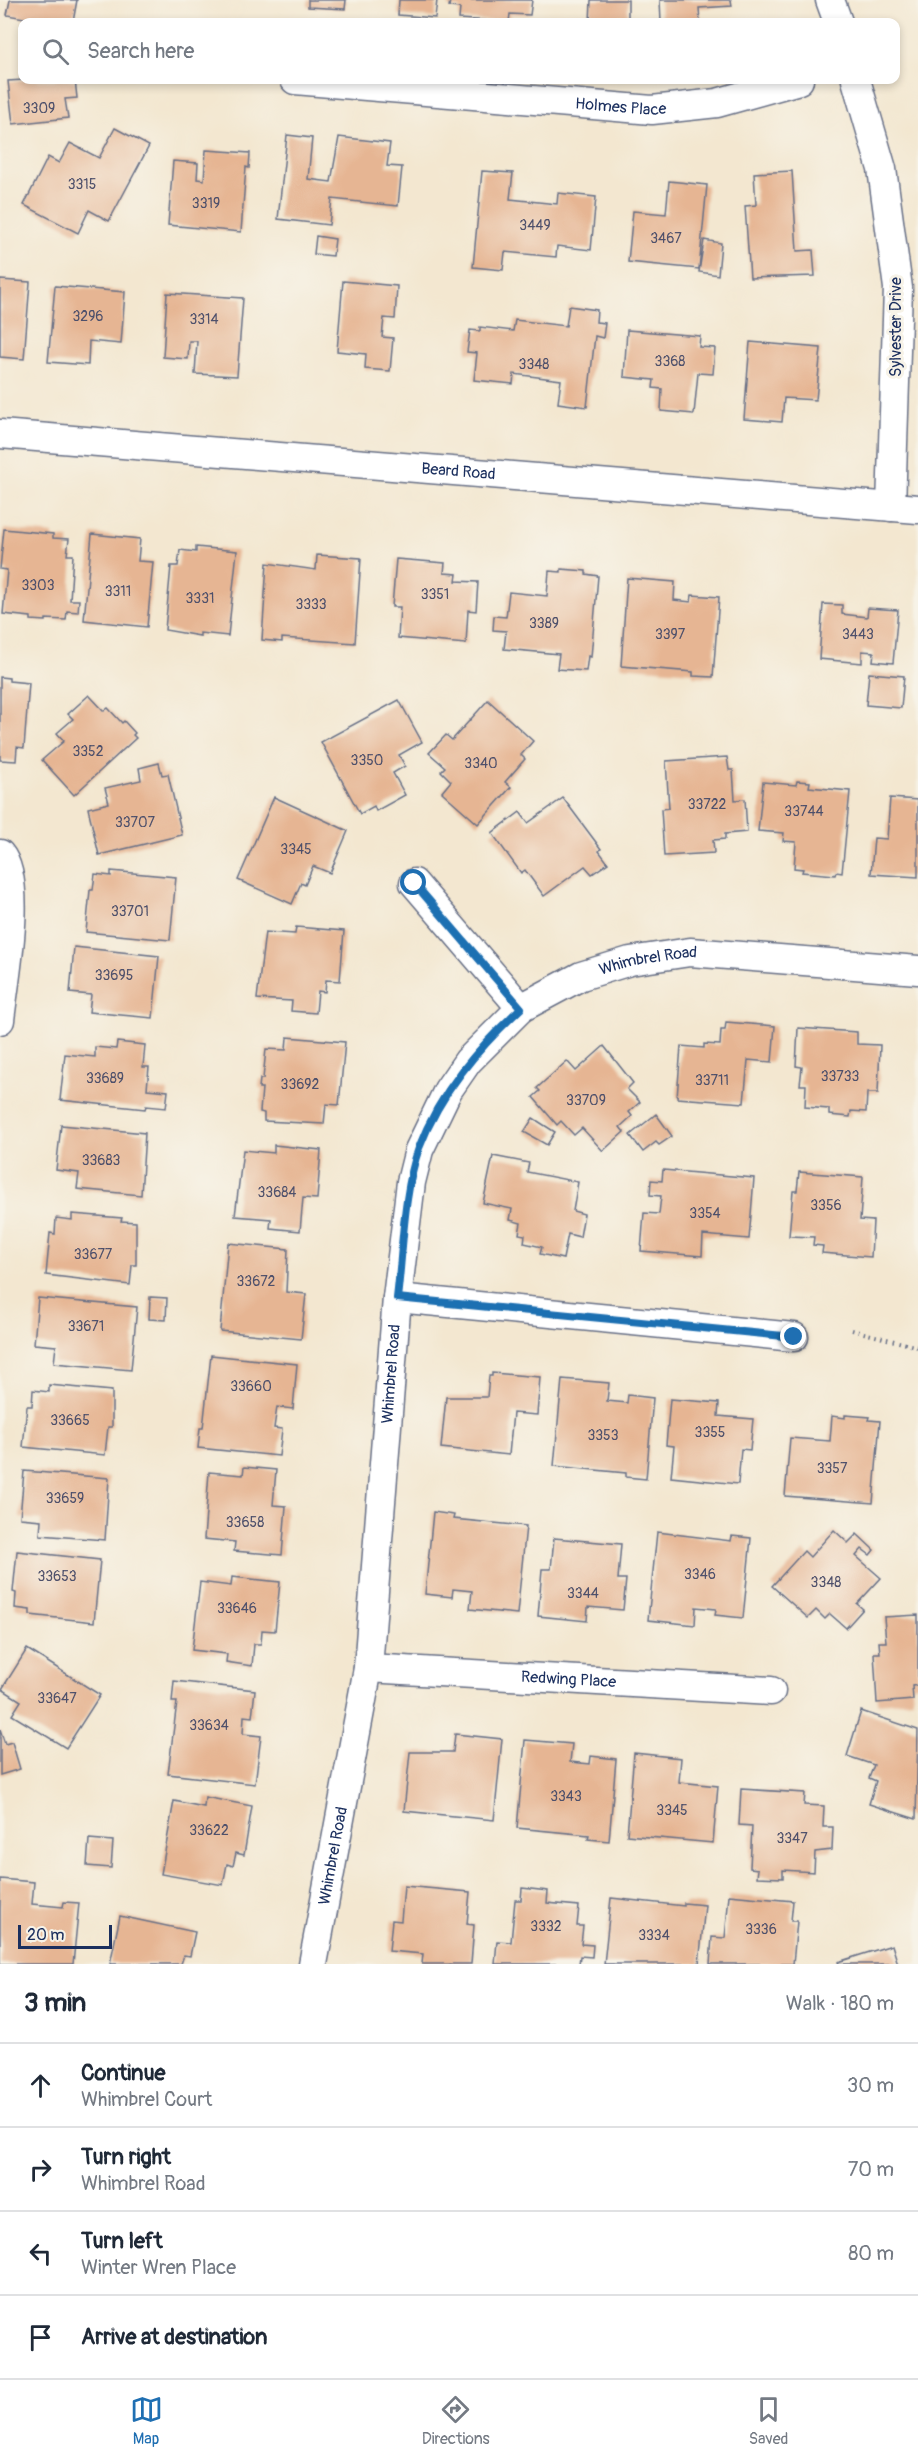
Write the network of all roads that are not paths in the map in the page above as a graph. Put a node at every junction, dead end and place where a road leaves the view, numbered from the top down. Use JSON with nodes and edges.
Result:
{"nodes":[{"id":1,"x":830,"y":0,"type":"edge"},
{"id":2,"x":837,"y":18,"type":"edge"},
{"id":3,"x":343,"y":84,"type":"edge"},
{"id":4,"x":785,"y":84,"type":"edge"},
{"id":5,"x":857,"y":84,"type":"edge"},
{"id":6,"x":0,"y":434,"type":"edge"},
{"id":7,"x":905,"y":508,"type":"edge"},
{"id":8,"x":0,"y":854,"type":"edge"},
{"id":9,"x":414,"y":883,"type":"dead end"},
{"id":10,"x":918,"y":970,"type":"edge"},
{"id":11,"x":521,"y":1008,"type":"junction"},
{"id":12,"x":0,"y":1020,"type":"edge"},
{"id":13,"x":397,"y":1298,"type":"junction"},
{"id":14,"x":794,"y":1337,"type":"dead end"},
{"id":15,"x":368,"y":1668,"type":"junction"},
{"id":16,"x":771,"y":1691,"type":"dead end"},
{"id":17,"x":313,"y":1964,"type":"edge"}],
"edges":[{"from":1,"to":2,"type":"street"},
{"from":3,"to":4,"type":"street","name":"Holmes Place"},
{"from":5,"to":7,"type":"street","name":"Sylvester Drive"},
{"from":6,"to":7,"type":"street","name":"Beard Road"},
{"from":8,"to":12,"type":"street"},
{"from":9,"to":11,"type":"street"},
{"from":10,"to":11,"type":"street","name":"Whimbrel Road"},
{"from":11,"to":13,"type":"street","name":"Whimbrel Road"},
{"from":13,"to":14,"type":"street"},
{"from":13,"to":15,"type":"street","name":"Whimbrel Road"},
{"from":15,"to":16,"type":"street","name":"Redwing Place"},
{"from":15,"to":17,"type":"street","name":"Whimbrel Road"}]}
